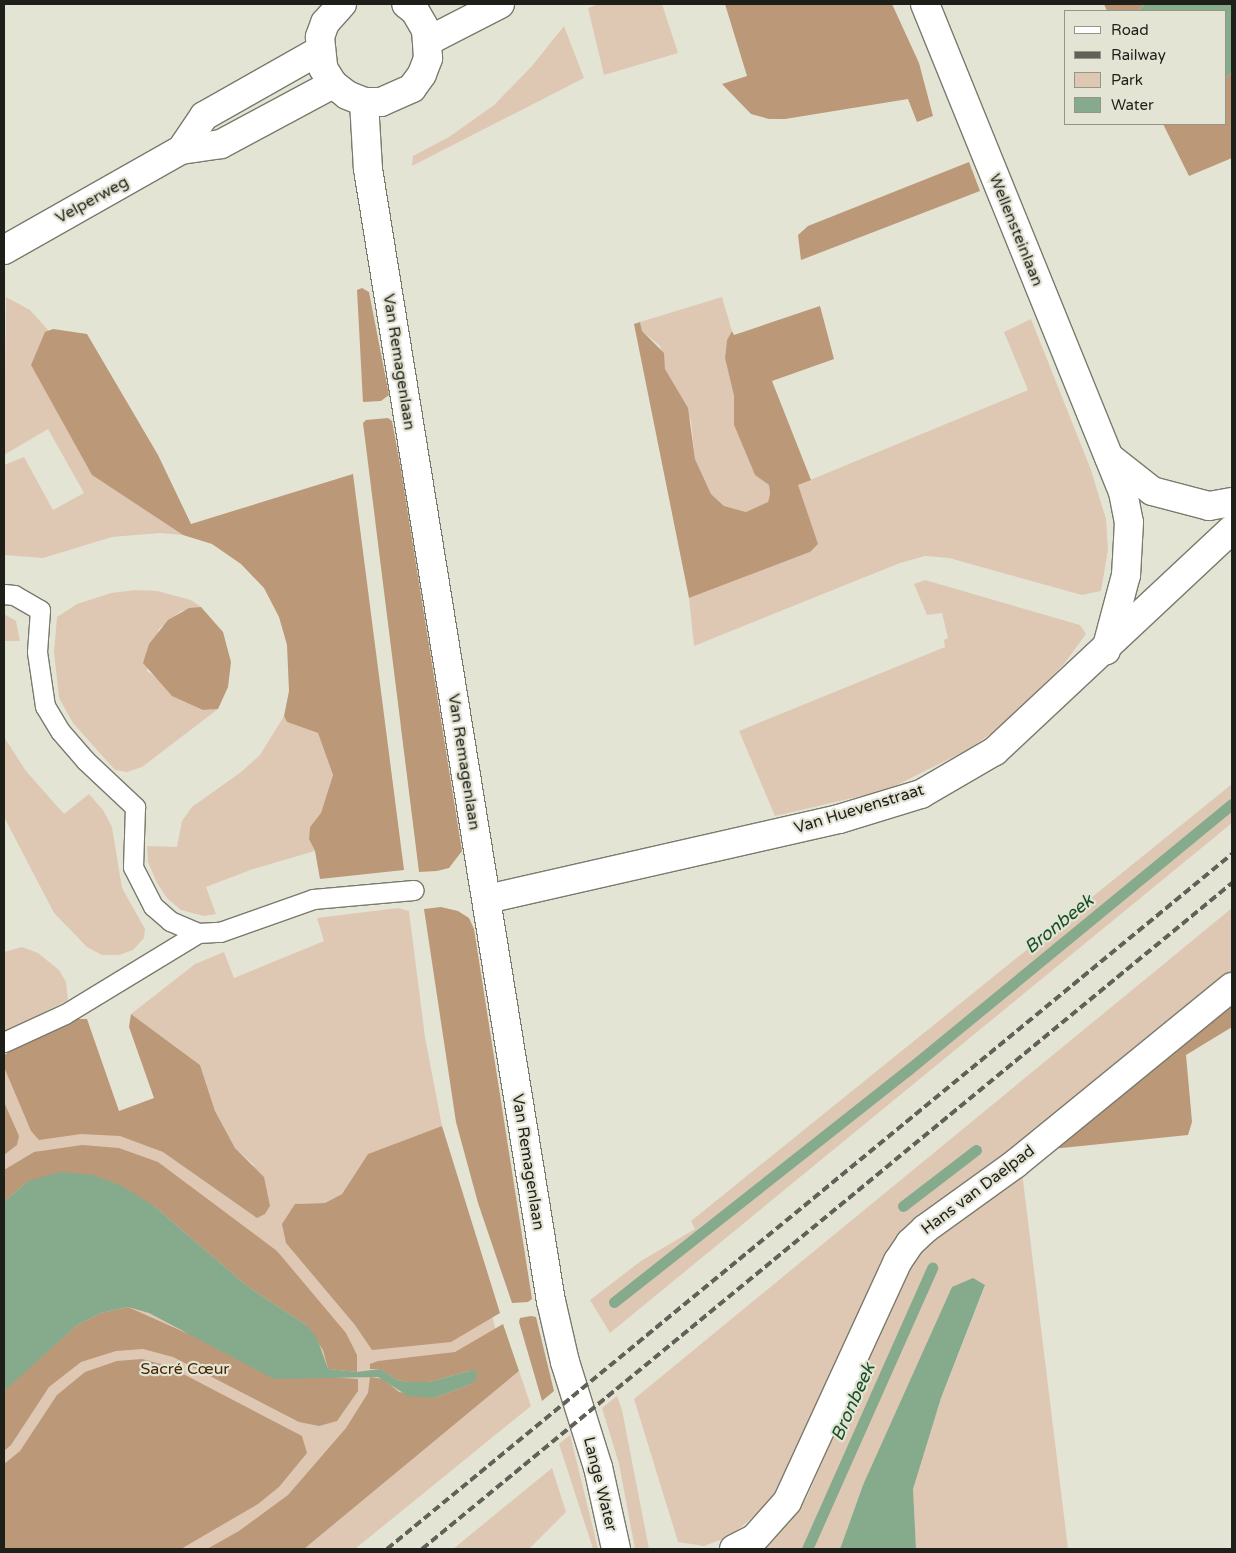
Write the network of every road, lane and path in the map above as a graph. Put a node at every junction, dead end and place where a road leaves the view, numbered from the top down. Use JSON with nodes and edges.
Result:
{"nodes":[{"id":1,"x":500,"y":4,"type":"edge"},
{"id":2,"x":924,"y":4,"type":"edge"},
{"id":3,"x":335,"y":6,"type":"edge"},
{"id":4,"x":417,"y":6,"type":"edge"},
{"id":5,"x":428,"y":41,"type":"junction"},
{"id":6,"x":319,"y":51,"type":"junction"},
{"id":7,"x":333,"y":84,"type":"junction"},
{"id":8,"x":364,"y":102,"type":"junction"},
{"id":9,"x":181,"y":150,"type":"junction"},
{"id":10,"x":4,"y":250,"type":"edge"},
{"id":11,"x":1108,"y":456,"type":"junction"},
{"id":12,"x":1232,"y":502,"type":"edge"},
{"id":13,"x":1232,"y":529,"type":"edge"},
{"id":14,"x":4,"y":594,"type":"edge"},
{"id":15,"x":1106,"y":650,"type":"junction"},
{"id":16,"x":414,"y":890,"type":"dead end"},
{"id":17,"x":486,"y":900,"type":"junction"},
{"id":18,"x":198,"y":933,"type":"junction"},
{"id":19,"x":1232,"y":987,"type":"edge"},
{"id":20,"x":4,"y":1042,"type":"edge"},
{"id":21,"x":584,"y":1418,"type":"joint"},
{"id":22,"x":616,"y":1549,"type":"edge"},
{"id":23,"x":734,"y":1549,"type":"edge"}],
"edges":[{"from":1,"to":5,"type":"street"},
{"from":2,"to":11,"type":"street","name":"Wellensteinlaan"},
{"from":3,"to":6,"type":"street"},
{"from":4,"to":5,"type":"street"},
{"from":5,"to":8,"type":"street"},
{"from":6,"to":7,"type":"street"},
{"from":6,"to":9,"type":"street","name":"Velperweg"},
{"from":7,"to":8,"type":"street"},
{"from":7,"to":9,"type":"street","name":"Velperweg"},
{"from":8,"to":17,"type":"street","name":"Van Remagenlaan"},
{"from":9,"to":10,"type":"street","name":"Velperweg"},
{"from":11,"to":12,"type":"street","name":"Wellensteinlaan"},
{"from":11,"to":15,"type":"street","name":"Wellensteinlaan"},
{"from":13,"to":15,"type":"street","name":"Van Huevenstraat"},
{"from":14,"to":18,"type":"lane"},
{"from":15,"to":17,"type":"street","name":"Van Huevenstraat"},
{"from":16,"to":18,"type":"lane"},
{"from":17,"to":21,"type":"street","name":"Van Remagenlaan"},
{"from":18,"to":20,"type":"lane"},
{"from":19,"to":23,"type":"street","name":"Hans van Daelpad"},
{"from":21,"to":22,"type":"street","name":"Lange Water"}]}
